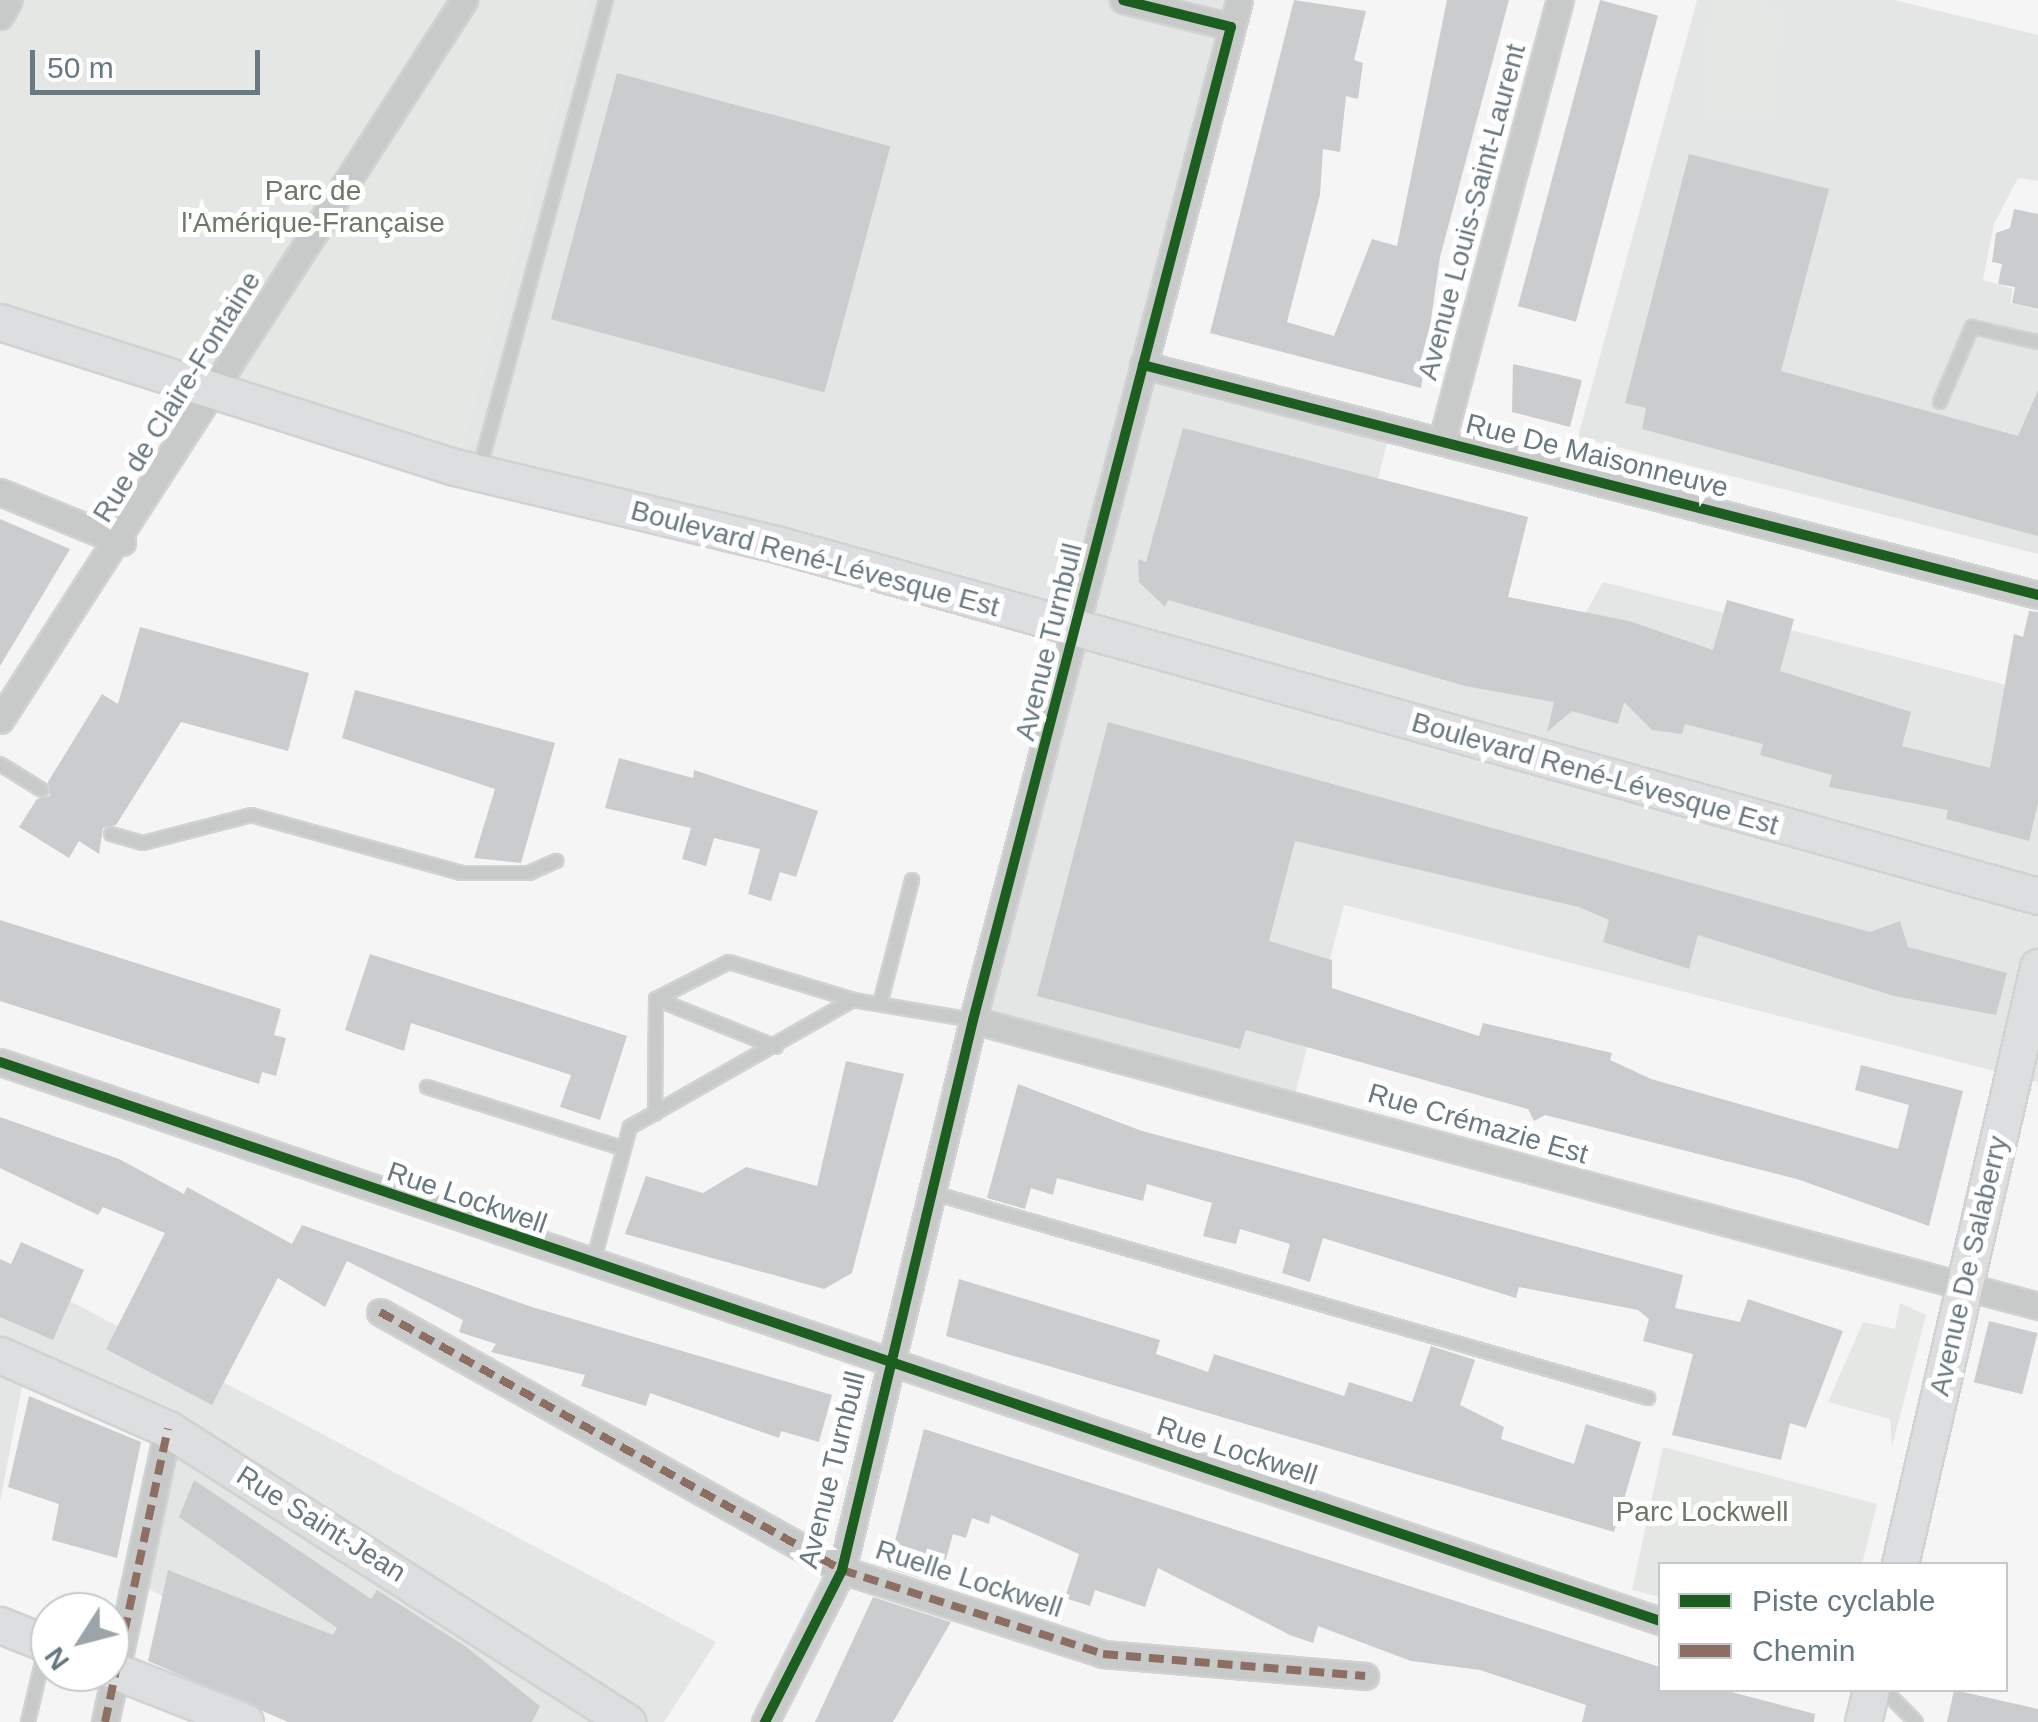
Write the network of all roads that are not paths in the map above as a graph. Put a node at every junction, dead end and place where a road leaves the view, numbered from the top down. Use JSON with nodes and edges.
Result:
{"nodes":[{"id":1,"x":9,"y":0,"type":"edge"},
{"id":2,"x":464,"y":0,"type":"edge"},
{"id":3,"x":606,"y":0,"type":"edge"},
{"id":4,"x":1123,"y":0,"type":"edge"},
{"id":5,"x":1240,"y":0,"type":"edge"},
{"id":6,"x":1560,"y":0,"type":"edge"},
{"id":7,"x":0,"y":16,"type":"edge"},
{"id":8,"x":1232,"y":28,"type":"junction"},
{"id":9,"x":0,"y":322,"type":"edge"},
{"id":10,"x":2038,"y":342,"type":"edge"},
{"id":11,"x":1143,"y":364,"type":"junction"},
{"id":12,"x":215,"y":395,"type":"junction"},
{"id":13,"x":1940,"y":402,"type":"dead end"},
{"id":14,"x":1442,"y":440,"type":"junction"},
{"id":15,"x":479,"y":474,"type":"junction"},
{"id":16,"x":0,"y":492,"type":"edge"},
{"id":17,"x":122,"y":542,"type":"junction"},
{"id":18,"x":2038,"y":595,"type":"edge"},
{"id":19,"x":1072,"y":630,"type":"junction"},
{"id":20,"x":0,"y":720,"type":"edge"},
{"id":21,"x":0,"y":764,"type":"edge"},
{"id":22,"x":42,"y":790,"type":"dead end"},
{"id":23,"x":111,"y":834,"type":"dead end"},
{"id":24,"x":556,"y":861,"type":"dead end"},
{"id":25,"x":912,"y":880,"type":"dead end"},
{"id":26,"x":2038,"y":896,"type":"edge"},
{"id":27,"x":2038,"y":967,"type":"edge"},
{"id":28,"x":656,"y":999,"type":"junction"},
{"id":29,"x":852,"y":1000,"type":"junction"},
{"id":30,"x":880,"y":1004,"type":"junction"},
{"id":31,"x":974,"y":1020,"type":"junction"},
{"id":32,"x":776,"y":1047,"type":"junction"},
{"id":33,"x":0,"y":1062,"type":"edge"},
{"id":34,"x":427,"y":1086,"type":"dead end"},
{"id":35,"x":655,"y":1114,"type":"junction"},
{"id":36,"x":622,"y":1148,"type":"junction"},
{"id":37,"x":933,"y":1193,"type":"junction"},
{"id":38,"x":593,"y":1264,"type":"junction"},
{"id":39,"x":1965,"y":1288,"type":"junction"},
{"id":40,"x":2038,"y":1306,"type":"edge"},
{"id":41,"x":380,"y":1312,"type":"dead end"},
{"id":42,"x":0,"y":1355,"type":"edge"},
{"id":43,"x":888,"y":1367,"type":"junction"},
{"id":44,"x":1648,"y":1398,"type":"dead end"},
{"id":45,"x":168,"y":1429,"type":"junction"},
{"id":46,"x":1900,"y":1562,"type":"edge"},
{"id":47,"x":842,"y":1570,"type":"junction"},
{"id":48,"x":130,"y":1596,"type":"edge"},
{"id":49,"x":1658,"y":1621,"type":"edge"},
{"id":50,"x":0,"y":1625,"type":"edge"},
{"id":51,"x":30,"y":1638,"type":"edge"},
{"id":52,"x":1365,"y":1676,"type":"dead end"},
{"id":53,"x":130,"y":1677,"type":"edge"},
{"id":54,"x":36,"y":1692,"type":"edge"},
{"id":55,"x":110,"y":1692,"type":"edge"},
{"id":56,"x":1870,"y":1692,"type":"edge"},
{"id":57,"x":1886,"y":1692,"type":"edge"},
{"id":58,"x":28,"y":1722,"type":"edge"},
{"id":59,"x":105,"y":1722,"type":"edge"},
{"id":60,"x":245,"y":1722,"type":"edge"},
{"id":61,"x":627,"y":1722,"type":"edge"},
{"id":62,"x":765,"y":1722,"type":"edge"},
{"id":63,"x":1863,"y":1722,"type":"edge"},
{"id":64,"x":1916,"y":1722,"type":"edge"}],
"edges":[{"from":1,"to":7,"type":"street"},
{"from":2,"to":12,"type":"street","name":"Rue de Claire-Fontaine"},
{"from":3,"to":15,"type":"lane"},
{"from":4,"to":8,"type":"street"},
{"from":5,"to":8,"type":"street","name":"Avenue Turnbull"},
{"from":6,"to":14,"type":"street","name":"Avenue Louis-Saint-Laurent"},
{"from":8,"to":11,"type":"street","name":"Avenue Turnbull"},
{"from":9,"to":12,"type":"main road","name":"Boulevard René-Lévesque Est"},
{"from":10,"to":13,"type":"lane"},
{"from":11,"to":14,"type":"street","name":"Rue De Maisonneuve"},
{"from":11,"to":19,"type":"street","name":"Avenue Turnbull"},
{"from":12,"to":15,"type":"main road","name":"Boulevard René-Lévesque Est"},
{"from":12,"to":17,"type":"street","name":"Rue de Claire-Fontaine"},
{"from":14,"to":18,"type":"street","name":"Rue De Maisonneuve"},
{"from":15,"to":19,"type":"main road","name":"Boulevard René-Lévesque Est"},
{"from":16,"to":17,"type":"street"},
{"from":17,"to":20,"type":"street","name":"Rue de Claire-Fontaine"},
{"from":19,"to":26,"type":"main road","name":"Boulevard René-Lévesque Est"},
{"from":19,"to":31,"type":"street","name":"Avenue Turnbull"},
{"from":21,"to":22,"type":"lane"},
{"from":23,"to":24,"type":"lane"},
{"from":25,"to":30,"type":"lane"},
{"from":27,"to":39,"type":"main road","name":"Avenue De Salaberry"},
{"from":28,"to":29,"type":"lane"},
{"from":28,"to":32,"type":"lane"},
{"from":28,"to":35,"type":"lane"},
{"from":29,"to":30,"type":"lane"},
{"from":29,"to":32,"type":"lane"},
{"from":30,"to":31,"type":"lane"},
{"from":31,"to":37,"type":"street","name":"Avenue Turnbull"},
{"from":31,"to":39,"type":"street","name":"Rue Crémazie Est"},
{"from":32,"to":35,"type":"lane"},
{"from":33,"to":38,"type":"street","name":"Rue Lockwell"},
{"from":34,"to":36,"type":"lane"},
{"from":35,"to":36,"type":"lane"},
{"from":36,"to":38,"type":"lane"},
{"from":37,"to":43,"type":"street","name":"Avenue Turnbull"},
{"from":37,"to":44,"type":"lane"},
{"from":38,"to":43,"type":"street","name":"Rue Lockwell"},
{"from":39,"to":40,"type":"street","name":"Rue Crémazie Est"},
{"from":39,"to":46,"type":"main road","name":"Avenue De Salaberry"},
{"from":41,"to":47,"type":"street","name":"Ruelle Lockwell"},
{"from":42,"to":45,"type":"main road","name":"Rue Saint-Jean"},
{"from":43,"to":47,"type":"street","name":"Avenue Turnbull"},
{"from":43,"to":49,"type":"street","name":"Rue Lockwell"},
{"from":45,"to":48,"type":"street"},
{"from":45,"to":61,"type":"main road","name":"Rue Saint-Jean"},
{"from":47,"to":52,"type":"street","name":"Ruelle Lockwell"},
{"from":47,"to":62,"type":"street","name":"Avenue Turnbull"},
{"from":50,"to":51,"type":"main road"},
{"from":53,"to":60,"type":"main road"},
{"from":54,"to":58,"type":"lane"},
{"from":55,"to":59,"type":"street"},
{"from":56,"to":63,"type":"main road"},
{"from":57,"to":64,"type":"lane"}]}
